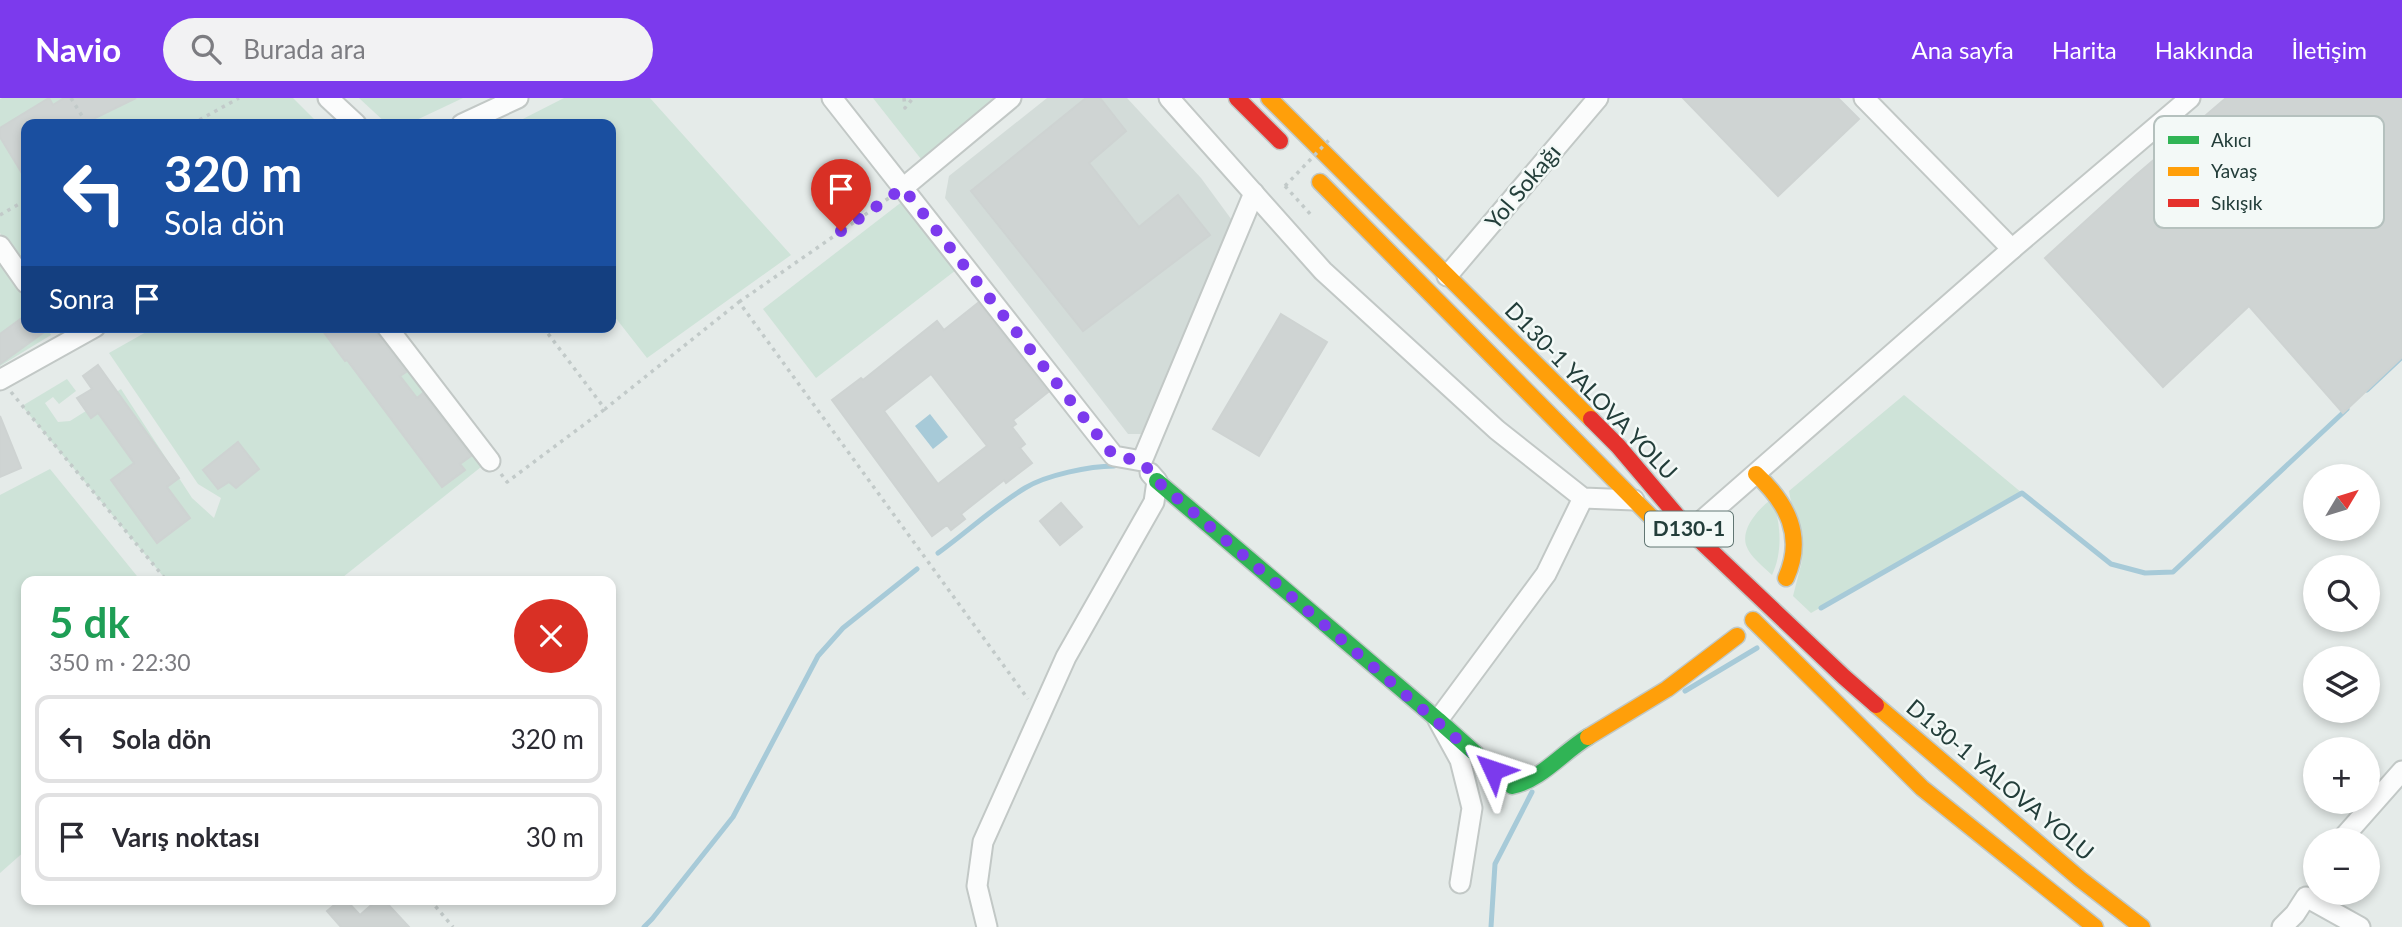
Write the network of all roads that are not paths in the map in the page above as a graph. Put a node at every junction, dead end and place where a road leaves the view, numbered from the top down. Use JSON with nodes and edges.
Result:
{"nodes":[{"id":1,"x":328,"y":98,"type":"edge"},
{"id":2,"x":519,"y":98,"type":"edge"},
{"id":3,"x":832,"y":98,"type":"edge"},
{"id":4,"x":1011,"y":98,"type":"edge"},
{"id":5,"x":1169,"y":98,"type":"edge"},
{"id":6,"x":1237,"y":98,"type":"edge"},
{"id":7,"x":1269,"y":98,"type":"edge"},
{"id":8,"x":1598,"y":98,"type":"edge"},
{"id":9,"x":1864,"y":98,"type":"edge"},
{"id":10,"x":2190,"y":98,"type":"edge"},
{"id":11,"x":2169,"y":116,"type":"edge"},
{"id":12,"x":351,"y":119,"type":"edge"},
{"id":13,"x":473,"y":119,"type":"edge"},
{"id":14,"x":2154,"y":129,"type":"edge"},
{"id":15,"x":1294,"y":155,"type":"dead end"},
{"id":16,"x":1313,"y":174,"type":"dead end"},
{"id":17,"x":903,"y":188,"type":"junction"},
{"id":18,"x":1254,"y":193,"type":"junction"},
{"id":19,"x":0,"y":246,"type":"edge"},
{"id":20,"x":2012,"y":249,"type":"junction"},
{"id":21,"x":21,"y":276,"type":"edge"},
{"id":22,"x":1447,"y":276,"type":"junction"},
{"id":23,"x":392,"y":333,"type":"edge"},
{"id":24,"x":63,"y":335,"type":"edge"},
{"id":25,"x":0,"y":380,"type":"edge"},
{"id":26,"x":490,"y":461,"type":"road end"},
{"id":27,"x":1142,"y":461,"type":"junction"},
{"id":28,"x":1756,"y":474,"type":"junction"},
{"id":29,"x":1157,"y":481,"type":"junction"},
{"id":30,"x":1583,"y":498,"type":"junction"},
{"id":31,"x":1634,"y":500,"type":"junction"},
{"id":32,"x":1690,"y":531,"type":"junction"},
{"id":33,"x":1672,"y":538,"type":"dead end"},
{"id":34,"x":1786,"y":578,"type":"dead end"},
{"id":35,"x":1737,"y":604,"type":"dead end"},
{"id":36,"x":1737,"y":636,"type":"dead end"},
{"id":37,"x":1438,"y":720,"type":"junction"},
{"id":38,"x":2402,"y":771,"type":"edge"},
{"id":39,"x":2352,"y":828,"type":"edge"},
{"id":40,"x":1460,"y":883,"type":"dead end"},
{"id":41,"x":2303,"y":901,"type":"edge"},
{"id":42,"x":2332,"y":905,"type":"edge"},
{"id":43,"x":987,"y":927,"type":"edge"},
{"id":44,"x":2095,"y":927,"type":"edge"},
{"id":45,"x":2142,"y":927,"type":"edge"},
{"id":46,"x":2283,"y":927,"type":"edge"},
{"id":47,"x":2360,"y":927,"type":"edge"}],
"edges":[{"from":1,"to":12,"type":"street"},
{"from":2,"to":13,"type":"street"},
{"from":3,"to":17,"type":"street"},
{"from":4,"to":17,"type":"street"},
{"from":5,"to":18,"type":"street"},
{"from":6,"to":15,"type":"main road"},
{"from":7,"to":22,"type":"main road","name":"D130-1 YALOVA YOLU","number":"D130-1"},
{"from":8,"to":22,"type":"street","name":"Yol Sokağı"},
{"from":9,"to":20,"type":"street"},
{"from":10,"to":11,"type":"street"},
{"from":14,"to":20,"type":"street"},
{"from":16,"to":31,"type":"main road","number":"D130-1"},
{"from":17,"to":27,"type":"street"},
{"from":18,"to":27,"type":"street"},
{"from":18,"to":30,"type":"street"},
{"from":19,"to":21,"type":"street"},
{"from":20,"to":28,"type":"street"},
{"from":22,"to":32,"type":"main road","name":"D130-1 YALOVA YOLU","number":"D130-1"},
{"from":23,"to":26,"type":"street"},
{"from":24,"to":25,"type":"street"},
{"from":27,"to":29,"type":"street"},
{"from":28,"to":32,"type":"street"},
{"from":28,"to":34,"type":"main road"},
{"from":29,"to":37,"type":"main road"},
{"from":29,"to":43,"type":"street"},
{"from":30,"to":31,"type":"street"},
{"from":30,"to":37,"type":"street"},
{"from":31,"to":33,"type":"main road","number":"D130-1"},
{"from":32,"to":45,"type":"main road","name":"D130-1 YALOVA YOLU","number":"D130-1"},
{"from":35,"to":44,"type":"main road"},
{"from":36,"to":37,"type":"main road"},
{"from":37,"to":40,"type":"street"},
{"from":38,"to":39,"type":"street"},
{"from":41,"to":46,"type":"street"},
{"from":42,"to":47,"type":"street"}]}
